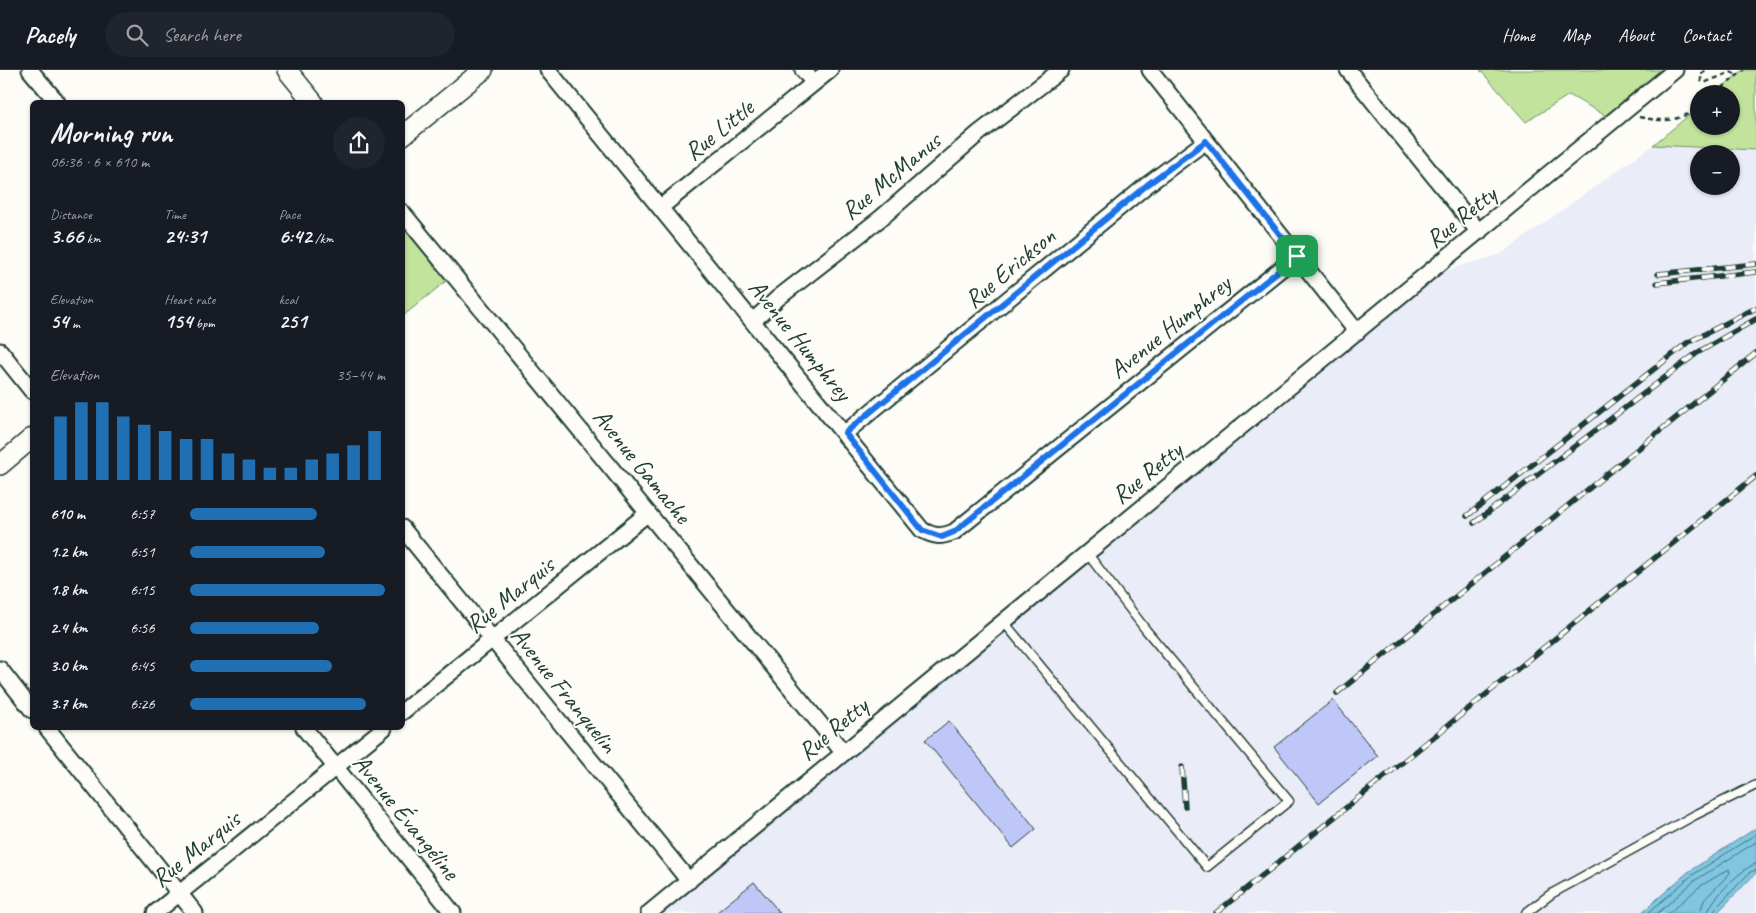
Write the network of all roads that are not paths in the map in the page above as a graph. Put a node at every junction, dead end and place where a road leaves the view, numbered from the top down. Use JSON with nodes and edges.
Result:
{"nodes":[{"id":1,"x":30,"y":70,"type":"edge"},
{"id":2,"x":286,"y":70,"type":"edge"},
{"id":3,"x":483,"y":70,"type":"edge"},
{"id":4,"x":548,"y":70,"type":"edge"},
{"id":5,"x":803,"y":70,"type":"edge"},
{"id":6,"x":830,"y":70,"type":"edge"},
{"id":7,"x":1061,"y":70,"type":"edge"},
{"id":8,"x":1150,"y":70,"type":"edge"},
{"id":9,"x":1348,"y":70,"type":"edge"},
{"id":10,"x":1675,"y":70,"type":"edge"},
{"id":11,"x":814,"y":83,"type":"junction"},
{"id":12,"x":55,"y":100,"type":"edge"},
{"id":13,"x":311,"y":100,"type":"edge"},
{"id":14,"x":405,"y":134,"type":"edge"},
{"id":15,"x":1206,"y":141,"type":"junction"},
{"id":16,"x":661,"y":207,"type":"junction"},
{"id":17,"x":405,"y":216,"type":"edge"},
{"id":18,"x":1479,"y":232,"type":"junction"},
{"id":19,"x":1297,"y":256,"type":"junction"},
{"id":20,"x":754,"y":321,"type":"junction"},
{"id":21,"x":1357,"y":332,"type":"junction"},
{"id":22,"x":0,"y":351,"type":"edge"},
{"id":23,"x":30,"y":388,"type":"edge"},
{"id":24,"x":845,"y":433,"type":"junction"},
{"id":25,"x":30,"y":440,"type":"edge"},
{"id":26,"x":0,"y":464,"type":"edge"},
{"id":27,"x":648,"y":513,"type":"junction"},
{"id":28,"x":405,"y":532,"type":"edge"},
{"id":29,"x":1087,"y":553,"type":"junction"},
{"id":30,"x":1003,"y":621,"type":"junction"},
{"id":31,"x":493,"y":639,"type":"junction"},
{"id":32,"x":0,"y":669,"type":"edge"},
{"id":33,"x":30,"y":707,"type":"edge"},
{"id":34,"x":405,"y":710,"type":"edge"},
{"id":35,"x":49,"y":730,"type":"edge"},
{"id":36,"x":306,"y":730,"type":"edge"},
{"id":37,"x":381,"y":730,"type":"edge"},
{"id":38,"x":843,"y":752,"type":"junction"},
{"id":39,"x":335,"y":767,"type":"junction"},
{"id":40,"x":1756,"y":785,"type":"edge"},
{"id":41,"x":689,"y":881,"type":"junction"},
{"id":42,"x":180,"y":893,"type":"junction"},
{"id":43,"x":155,"y":913,"type":"edge"},
{"id":44,"x":196,"y":913,"type":"edge"},
{"id":45,"x":453,"y":913,"type":"edge"},
{"id":46,"x":649,"y":913,"type":"edge"},
{"id":47,"x":1526,"y":913,"type":"edge"}],
"edges":[{"from":1,"to":12,"type":"street"},
{"from":2,"to":13,"type":"street"},
{"from":3,"to":14,"type":"street"},
{"from":4,"to":16,"type":"street","name":"Avenue Humphrey"},
{"from":5,"to":11,"type":"street"},
{"from":6,"to":11,"type":"street","name":"Rue Little"},
{"from":7,"to":20,"type":"street","name":"Rue McManus"},
{"from":8,"to":15,"type":"street"},
{"from":9,"to":18,"type":"street"},
{"from":10,"to":18,"type":"street","name":"Rue Retty"},
{"from":11,"to":16,"type":"street","name":"Rue Little"},
{"from":15,"to":19,"type":"street"},
{"from":15,"to":24,"type":"street","name":"Rue Erickson"},
{"from":16,"to":20,"type":"street","name":"Avenue Humphrey"},
{"from":17,"to":27,"type":"street","name":"Avenue Gamache"},
{"from":18,"to":21,"type":"street","name":"Rue Retty"},
{"from":19,"to":21,"type":"street"},
{"from":19,"to":24,"type":"street","name":"Avenue Humphrey"},
{"from":20,"to":24,"type":"street","name":"Avenue Humphrey"},
{"from":21,"to":29,"type":"street","name":"Rue Retty"},
{"from":22,"to":23,"type":"street"},
{"from":25,"to":26,"type":"street"},
{"from":27,"to":31,"type":"street","name":"Rue Marquis"},
{"from":27,"to":38,"type":"street","name":"Avenue Gamache"},
{"from":28,"to":31,"type":"street","name":"Avenue Franquelin"},
{"from":29,"to":30,"type":"street","name":"Rue Retty"},
{"from":29,"to":30,"type":"lane"},
{"from":30,"to":38,"type":"street","name":"Rue Retty"},
{"from":31,"to":34,"type":"street","name":"Rue Marquis"},
{"from":31,"to":41,"type":"street","name":"Avenue Franquelin"},
{"from":32,"to":33,"type":"street"},
{"from":35,"to":42,"type":"street"},
{"from":36,"to":39,"type":"street","name":"Avenue Évangéline"},
{"from":37,"to":39,"type":"street","name":"Rue Marquis"},
{"from":38,"to":41,"type":"street","name":"Rue Retty"},
{"from":39,"to":42,"type":"street","name":"Rue Marquis"},
{"from":39,"to":45,"type":"street","name":"Avenue Évangéline"},
{"from":40,"to":47,"type":"lane"},
{"from":41,"to":46,"type":"street","name":"Rue Retty"},
{"from":42,"to":43,"type":"street","name":"Rue Marquis"},
{"from":42,"to":44,"type":"street"}]}
